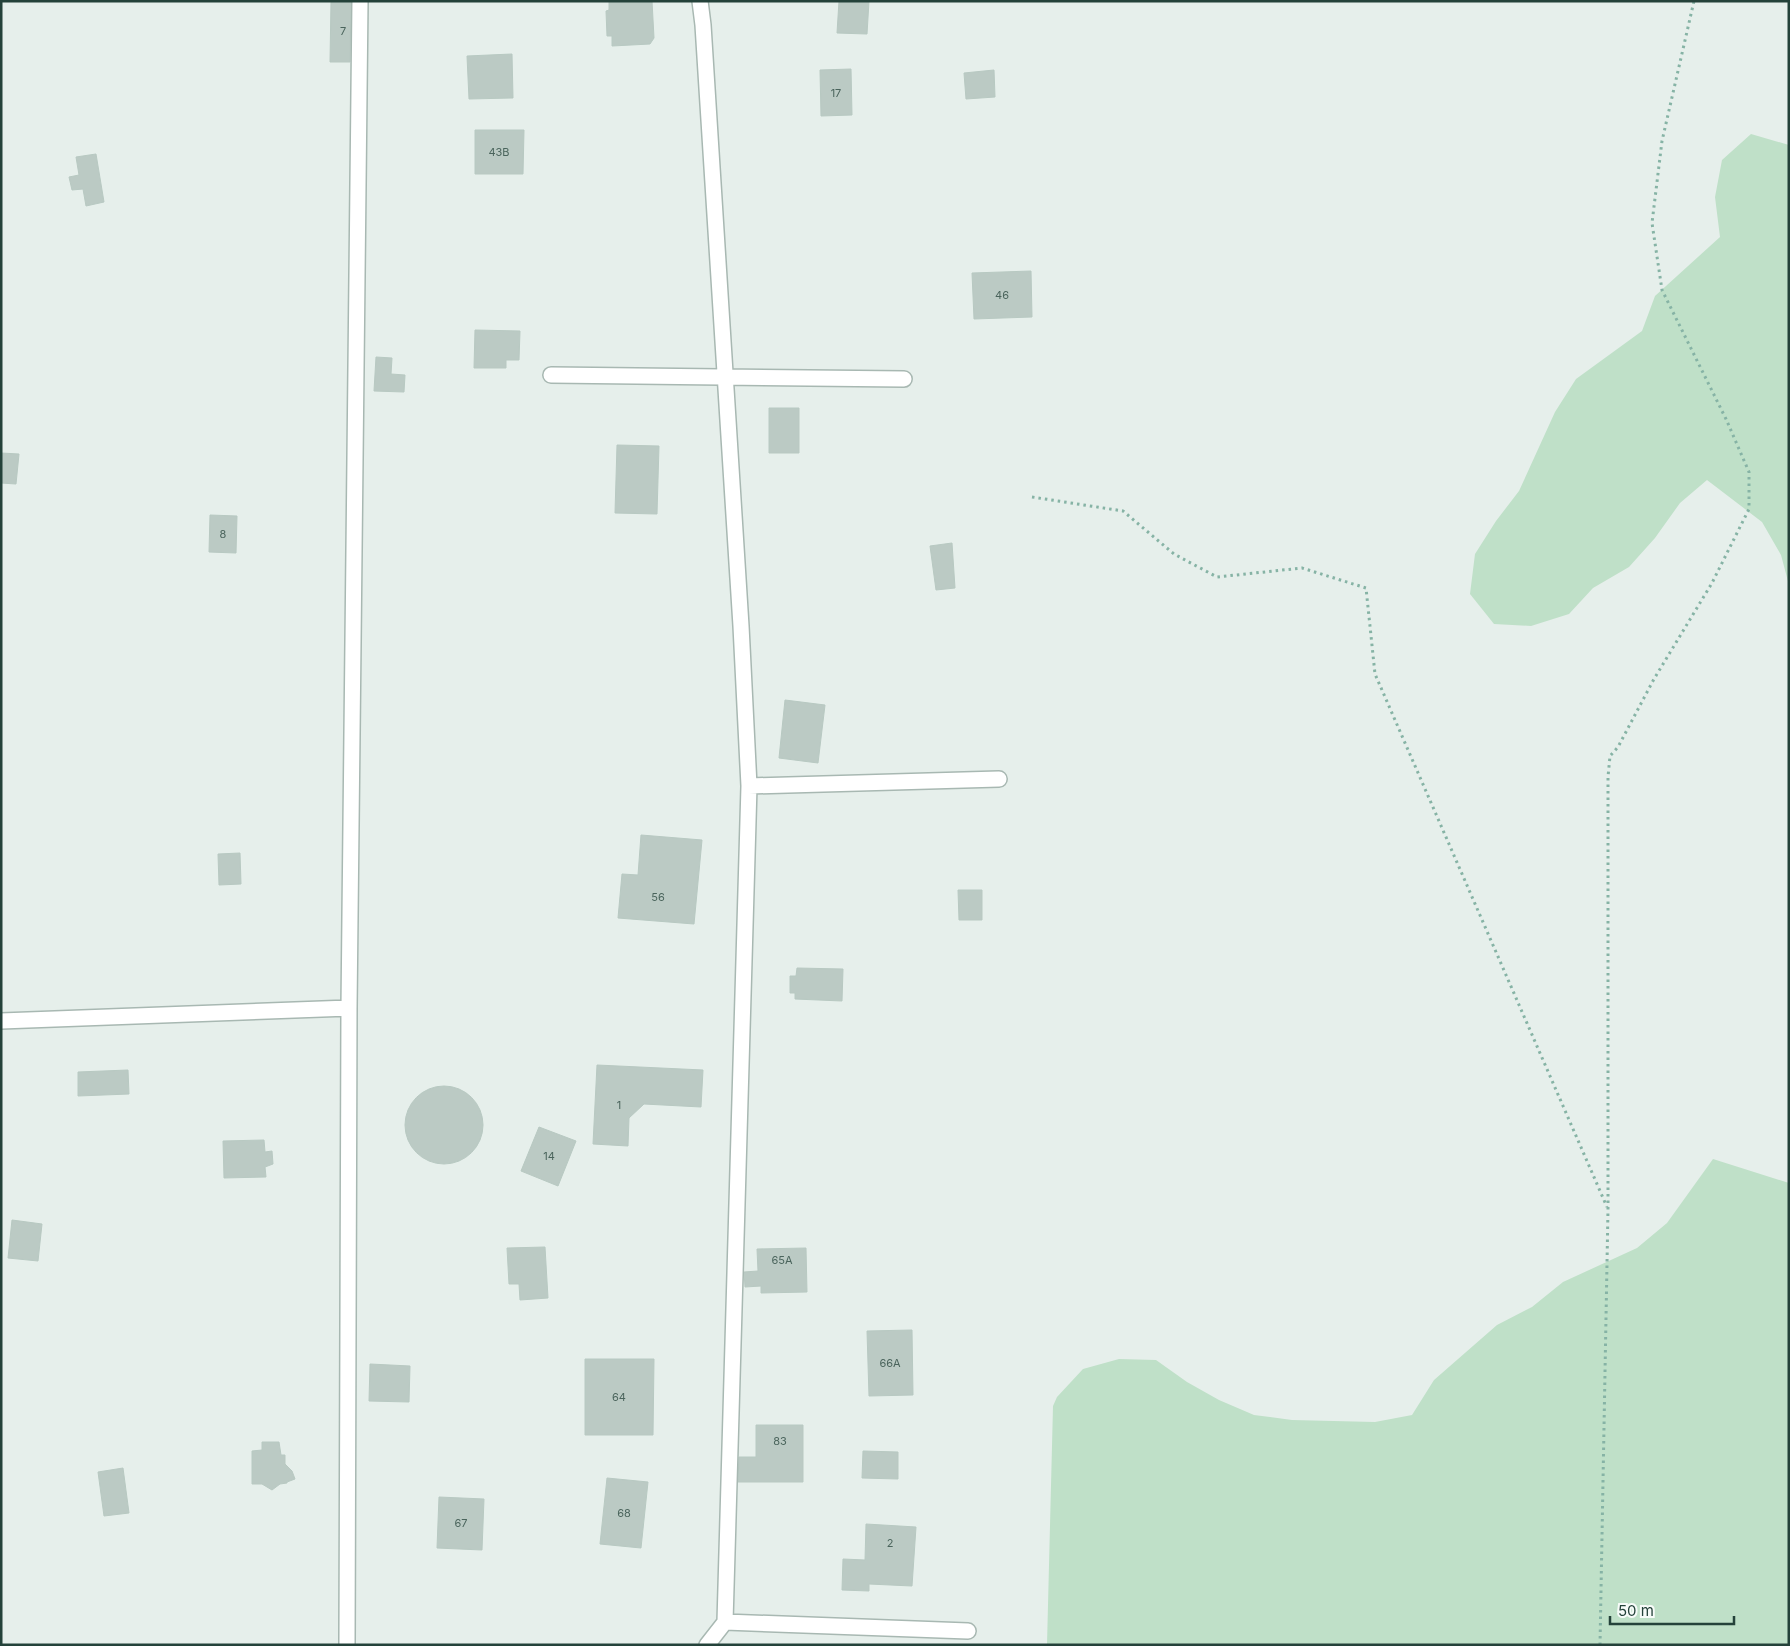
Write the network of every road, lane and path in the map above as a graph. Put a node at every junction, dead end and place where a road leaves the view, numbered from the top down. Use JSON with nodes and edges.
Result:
{"nodes":[{"id":1,"x":360,"y":1,"type":"edge"},
{"id":2,"x":700,"y":1,"type":"edge"},
{"id":3,"x":1694,"y":1,"type":"edge"},
{"id":4,"x":551,"y":375,"type":"dead end"},
{"id":5,"x":725,"y":377,"type":"junction"},
{"id":6,"x":904,"y":379,"type":"dead end"},
{"id":7,"x":1032,"y":497,"type":"dead end"},
{"id":8,"x":999,"y":779,"type":"dead end"},
{"id":9,"x":750,"y":786,"type":"junction"},
{"id":10,"x":350,"y":1008,"type":"junction"},
{"id":11,"x":1,"y":1021,"type":"edge"},
{"id":12,"x":1608,"y":1209,"type":"junction"},
{"id":13,"x":725,"y":1622,"type":"junction"},
{"id":14,"x":968,"y":1631,"type":"dead end"},
{"id":15,"x":347,"y":1645,"type":"edge"},
{"id":16,"x":707,"y":1645,"type":"edge"},
{"id":17,"x":1600,"y":1645,"type":"edge"}],
"edges":[{"from":1,"to":10,"type":"street"},
{"from":2,"to":5,"type":"street"},
{"from":3,"to":12,"type":"path"},
{"from":4,"to":5,"type":"street"},
{"from":5,"to":6,"type":"street"},
{"from":5,"to":9,"type":"street"},
{"from":7,"to":12,"type":"path"},
{"from":8,"to":9,"type":"street"},
{"from":9,"to":13,"type":"street"},
{"from":10,"to":11,"type":"street"},
{"from":10,"to":15,"type":"street"},
{"from":12,"to":17,"type":"path"},
{"from":13,"to":14,"type":"street"},
{"from":13,"to":16,"type":"street"}]}
